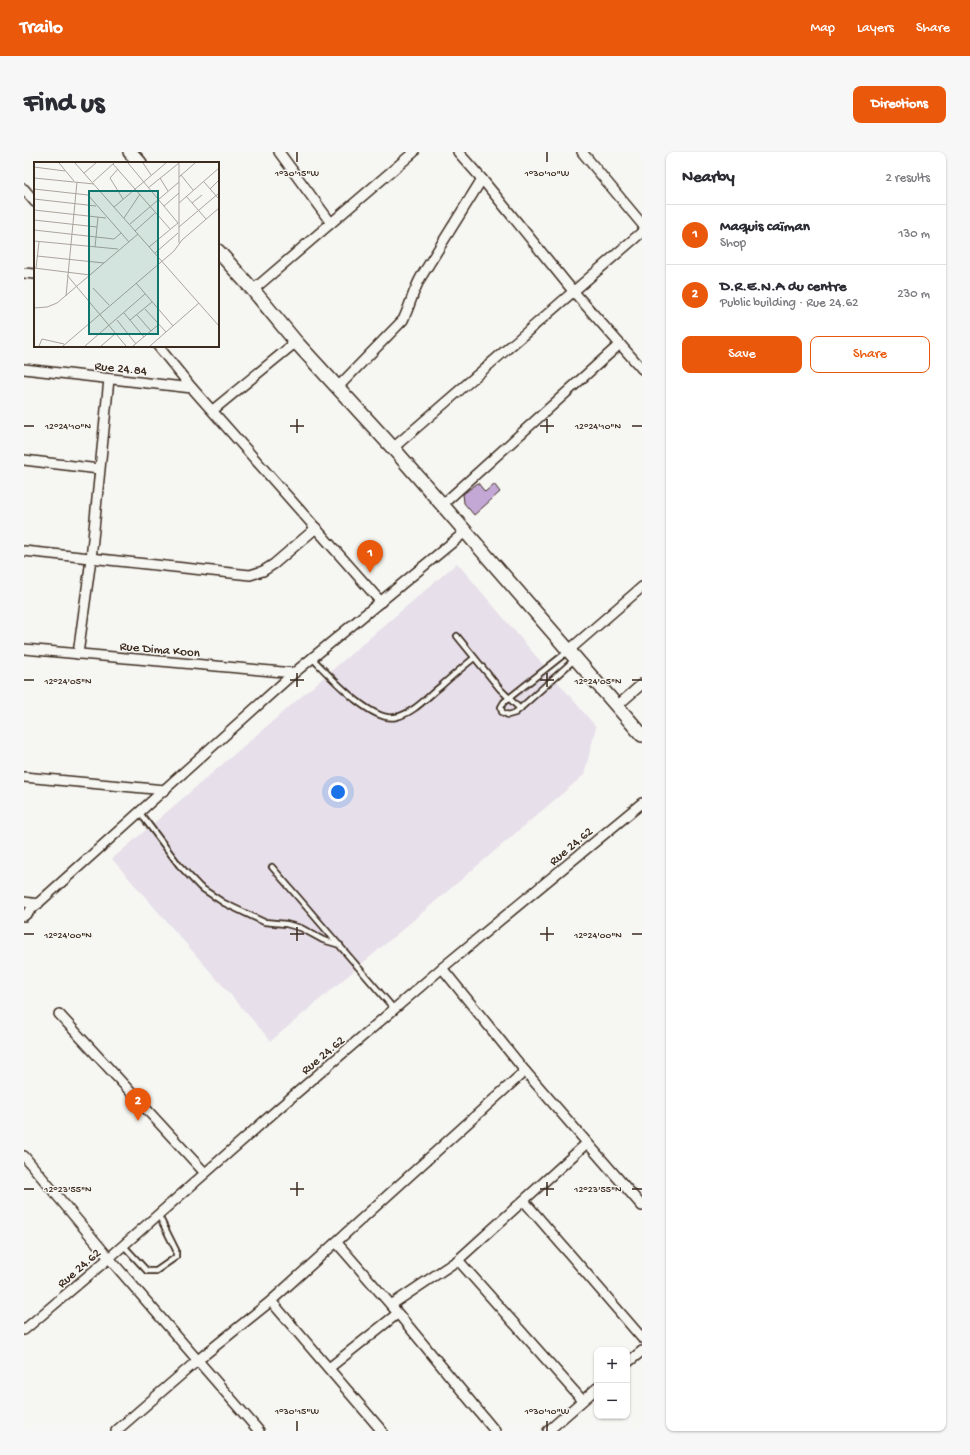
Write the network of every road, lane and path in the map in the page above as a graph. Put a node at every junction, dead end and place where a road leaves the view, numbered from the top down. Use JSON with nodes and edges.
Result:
{"nodes":[{"id":1,"x":130,"y":152,"type":"edge"},
{"id":2,"x":279,"y":152,"type":"edge"},
{"id":3,"x":414,"y":152,"type":"edge"},
{"id":4,"x":458,"y":152,"type":"edge"},
{"id":5,"x":582,"y":152,"type":"edge"},
{"id":6,"x":139,"y":162,"type":"edge"},
{"id":7,"x":482,"y":179,"type":"junction"},
{"id":8,"x":24,"y":189,"type":"edge"},
{"id":9,"x":34,"y":201,"type":"edge"},
{"id":10,"x":331,"y":223,"type":"junction"},
{"id":11,"x":642,"y":224,"type":"edge"},
{"id":12,"x":642,"y":232,"type":"edge"},
{"id":13,"x":219,"y":252,"type":"edge"},
{"id":14,"x":24,"y":273,"type":"edge"},
{"id":15,"x":34,"y":274,"type":"edge"},
{"id":16,"x":253,"y":290,"type":"junction"},
{"id":17,"x":573,"y":291,"type":"junction"},
{"id":18,"x":296,"y":342,"type":"junction"},
{"id":19,"x":620,"y":344,"type":"junction"},
{"id":20,"x":159,"y":347,"type":"edge"},
{"id":21,"x":24,"y":369,"type":"edge"},
{"id":22,"x":642,"y":369,"type":"edge"},
{"id":23,"x":109,"y":378,"type":"junction"},
{"id":24,"x":338,"y":387,"type":"junction"},
{"id":25,"x":192,"y":388,"type":"junction"},
{"id":26,"x":213,"y":410,"type":"junction"},
{"id":27,"x":393,"y":448,"type":"junction"},
{"id":28,"x":24,"y":460,"type":"edge"},
{"id":29,"x":99,"y":469,"type":"junction"},
{"id":30,"x":442,"y":505,"type":"junction"},
{"id":31,"x":316,"y":528,"type":"junction"},
{"id":32,"x":465,"y":532,"type":"junction"},
{"id":33,"x":24,"y":551,"type":"edge"},
{"id":34,"x":91,"y":559,"type":"junction"},
{"id":35,"x":642,"y":587,"type":"edge"},
{"id":36,"x":381,"y":602,"type":"junction"},
{"id":37,"x":457,"y":636,"type":"dead end"},
{"id":38,"x":24,"y":649,"type":"edge"},
{"id":39,"x":78,"y":654,"type":"junction"},
{"id":40,"x":572,"y":655,"type":"junction"},
{"id":41,"x":312,"y":658,"type":"junction"},
{"id":42,"x":474,"y":658,"type":"junction"},
{"id":43,"x":294,"y":673,"type":"junction"},
{"id":44,"x":642,"y":684,"type":"edge"},
{"id":45,"x":509,"y":698,"type":"junction"},
{"id":46,"x":617,"y":706,"type":"junction"},
{"id":47,"x":520,"y":709,"type":"junction"},
{"id":48,"x":642,"y":735,"type":"edge"},
{"id":49,"x":24,"y":777,"type":"edge"},
{"id":50,"x":165,"y":790,"type":"junction"},
{"id":51,"x":642,"y":803,"type":"edge"},
{"id":52,"x":140,"y":813,"type":"junction"},
{"id":53,"x":272,"y":867,"type":"dead end"},
{"id":54,"x":24,"y":902,"type":"edge"},
{"id":55,"x":38,"y":904,"type":"junction"},
{"id":56,"x":24,"y":916,"type":"edge"},
{"id":57,"x":340,"y":945,"type":"junction"},
{"id":58,"x":442,"y":968,"type":"junction"},
{"id":59,"x":395,"y":1010,"type":"junction"},
{"id":60,"x":59,"y":1014,"type":"dead end"},
{"id":61,"x":525,"y":1071,"type":"junction"},
{"id":62,"x":588,"y":1143,"type":"junction"},
{"id":63,"x":24,"y":1156,"type":"edge"},
{"id":64,"x":205,"y":1173,"type":"junction"},
{"id":65,"x":524,"y":1201,"type":"junction"},
{"id":66,"x":642,"y":1206,"type":"edge"},
{"id":67,"x":158,"y":1214,"type":"junction"},
{"id":68,"x":337,"y":1243,"type":"junction"},
{"id":69,"x":123,"y":1245,"type":"junction"},
{"id":70,"x":109,"y":1258,"type":"junction"},
{"id":71,"x":458,"y":1260,"type":"junction"},
{"id":72,"x":271,"y":1301,"type":"junction"},
{"id":73,"x":391,"y":1305,"type":"junction"},
{"id":74,"x":398,"y":1314,"type":"junction"},
{"id":75,"x":24,"y":1330,"type":"edge"},
{"id":76,"x":642,"y":1338,"type":"edge"},
{"id":77,"x":642,"y":1351,"type":"edge"},
{"id":78,"x":198,"y":1360,"type":"junction"},
{"id":79,"x":630,"y":1361,"type":"edge"},
{"id":80,"x":329,"y":1368,"type":"junction"},
{"id":81,"x":594,"y":1390,"type":"edge"},
{"id":82,"x":582,"y":1400,"type":"junction"},
{"id":83,"x":116,"y":1431,"type":"edge"},
{"id":84,"x":258,"y":1431,"type":"edge"},
{"id":85,"x":382,"y":1431,"type":"edge"},
{"id":86,"x":495,"y":1431,"type":"edge"},
{"id":87,"x":548,"y":1431,"type":"edge"}],
"edges":[{"from":1,"to":6,"type":"street"},
{"from":2,"to":10,"type":"street"},
{"from":3,"to":10,"type":"street"},
{"from":4,"to":7,"type":"street"},
{"from":5,"to":11,"type":"street"},
{"from":7,"to":17,"type":"street"},
{"from":7,"to":24,"type":"street"},
{"from":8,"to":9,"type":"street"},
{"from":10,"to":16,"type":"street"},
{"from":12,"to":17,"type":"street"},
{"from":13,"to":16,"type":"street"},
{"from":14,"to":15,"type":"street"},
{"from":16,"to":18,"type":"street"},
{"from":17,"to":19,"type":"street"},
{"from":17,"to":27,"type":"street"},
{"from":18,"to":24,"type":"street"},
{"from":18,"to":26,"type":"street"},
{"from":19,"to":22,"type":"street"},
{"from":19,"to":30,"type":"street"},
{"from":20,"to":25,"type":"street"},
{"from":21,"to":23,"type":"street","name":"Rue 24.84"},
{"from":23,"to":25,"type":"street","name":"Rue 24.84"},
{"from":23,"to":29,"type":"street"},
{"from":24,"to":27,"type":"street"},
{"from":25,"to":26,"type":"street"},
{"from":26,"to":31,"type":"street"},
{"from":27,"to":30,"type":"street"},
{"from":28,"to":29,"type":"street"},
{"from":29,"to":34,"type":"street"},
{"from":30,"to":32,"type":"street"},
{"from":31,"to":34,"type":"street"},
{"from":31,"to":36,"type":"street"},
{"from":32,"to":36,"type":"street"},
{"from":32,"to":40,"type":"street"},
{"from":33,"to":34,"type":"street"},
{"from":34,"to":39,"type":"street"},
{"from":35,"to":40,"type":"street"},
{"from":36,"to":41,"type":"street"},
{"from":37,"to":42,"type":"lane"},
{"from":38,"to":39,"type":"street","name":"Rue Dima Koon"},
{"from":39,"to":43,"type":"street","name":"Rue Dima Koon"},
{"from":40,"to":45,"type":"lane"},
{"from":40,"to":46,"type":"street"},
{"from":40,"to":47,"type":"lane"},
{"from":41,"to":42,"type":"lane"},
{"from":41,"to":43,"type":"street"},
{"from":42,"to":45,"type":"lane"},
{"from":43,"to":50,"type":"street"},
{"from":44,"to":46,"type":"street"},
{"from":45,"to":47,"type":"lane"},
{"from":45,"to":47,"type":"lane"},
{"from":46,"to":48,"type":"street"},
{"from":49,"to":50,"type":"street"},
{"from":50,"to":52,"type":"street"},
{"from":51,"to":58,"type":"street","name":"Rue 24.62"},
{"from":52,"to":55,"type":"street"},
{"from":52,"to":57,"type":"lane"},
{"from":53,"to":57,"type":"lane"},
{"from":54,"to":55,"type":"street"},
{"from":55,"to":56,"type":"street"},
{"from":57,"to":59,"type":"lane"},
{"from":58,"to":59,"type":"street","name":"Rue 24.62"},
{"from":58,"to":61,"type":"street"},
{"from":59,"to":64,"type":"street","name":"Rue 24.62"},
{"from":60,"to":64,"type":"street"},
{"from":61,"to":62,"type":"street"},
{"from":61,"to":68,"type":"street"},
{"from":62,"to":65,"type":"street"},
{"from":62,"to":66,"type":"street"},
{"from":63,"to":70,"type":"street"},
{"from":64,"to":67,"type":"street","name":"Rue 24.62"},
{"from":65,"to":71,"type":"street"},
{"from":65,"to":76,"type":"street"},
{"from":67,"to":69,"type":"street","name":"Rue 24.62"},
{"from":67,"to":69,"type":"lane"},
{"from":68,"to":72,"type":"street"},
{"from":68,"to":73,"type":"street"},
{"from":69,"to":70,"type":"street","name":"Rue 24.62"},
{"from":70,"to":75,"type":"street","name":"Rue 24.62"},
{"from":70,"to":78,"type":"street"},
{"from":71,"to":73,"type":"street"},
{"from":71,"to":82,"type":"street"},
{"from":72,"to":78,"type":"street"},
{"from":72,"to":80,"type":"street"},
{"from":73,"to":74,"type":"street"},
{"from":74,"to":80,"type":"street"},
{"from":74,"to":86,"type":"street"},
{"from":77,"to":79,"type":"street"},
{"from":78,"to":83,"type":"street"},
{"from":78,"to":84,"type":"street"},
{"from":80,"to":85,"type":"street"},
{"from":81,"to":82,"type":"street"},
{"from":82,"to":87,"type":"street"}]}
